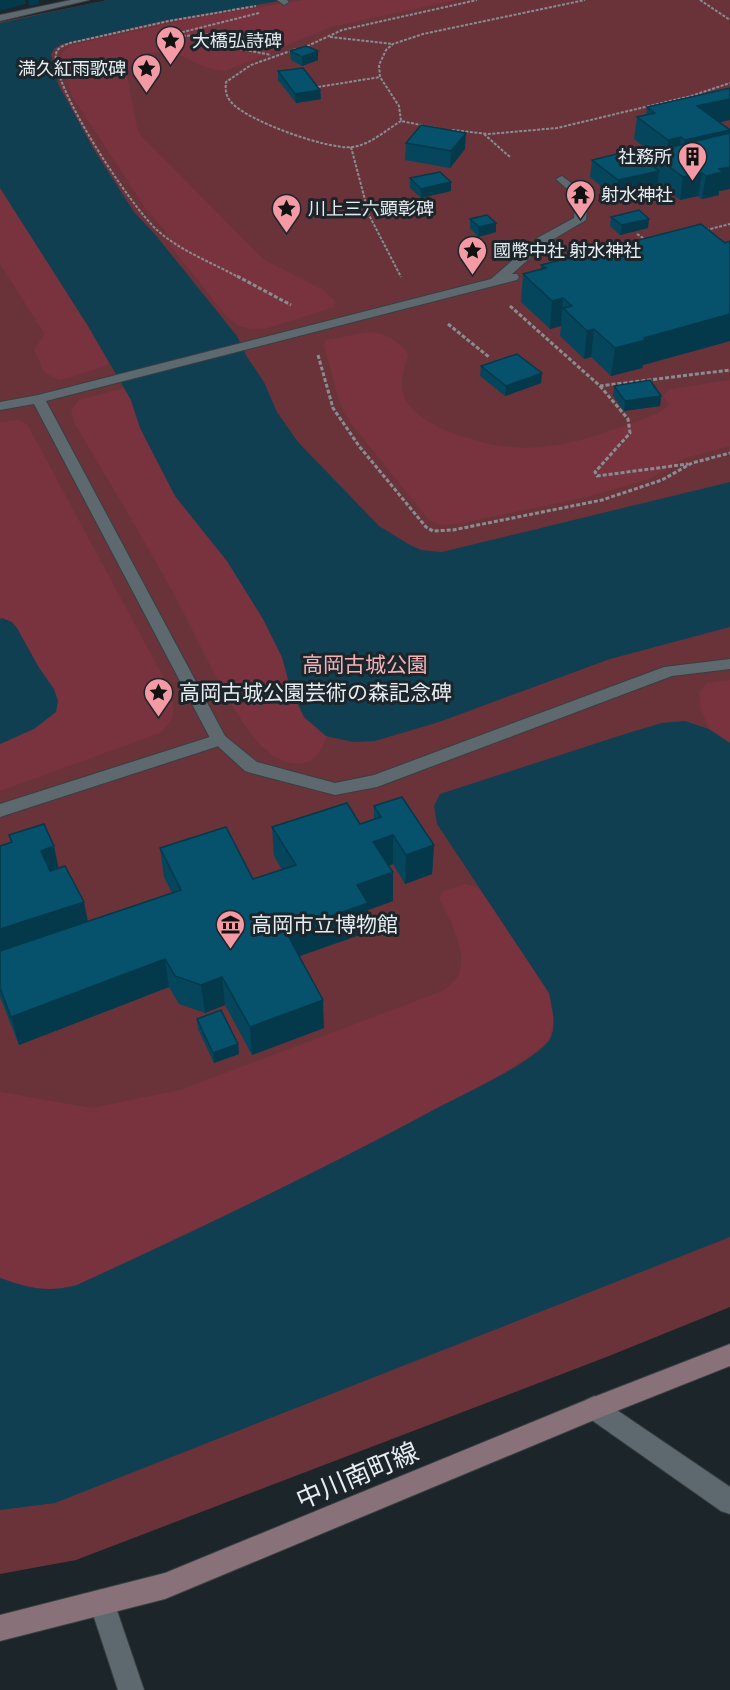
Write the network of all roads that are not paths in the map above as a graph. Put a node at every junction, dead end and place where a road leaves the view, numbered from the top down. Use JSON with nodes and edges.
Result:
{"nodes":[{"id":1,"x":84,"y":0,"type":"edge"},
{"id":2,"x":0,"y":18,"type":"edge"},
{"id":3,"x":562,"y":179,"type":"dead end"},
{"id":4,"x":513,"y":277,"type":"dead end"},
{"id":5,"x":489,"y":283,"type":"junction"},
{"id":6,"x":38,"y":399,"type":"junction"},
{"id":7,"x":0,"y":406,"type":"edge"},
{"id":8,"x":730,"y":664,"type":"edge"},
{"id":9,"x":219,"y":740,"type":"junction"},
{"id":10,"x":0,"y":811,"type":"edge"},
{"id":11,"x":730,"y":1354,"type":"edge"},
{"id":12,"x":594,"y":1408,"type":"junction"},
{"id":13,"x":730,"y":1502,"type":"edge"},
{"id":14,"x":102,"y":1602,"type":"junction"},
{"id":15,"x":0,"y":1628,"type":"edge"},
{"id":16,"x":131,"y":1690,"type":"edge"}],
"edges":[{"from":1,"to":2,"type":"street"},
{"from":3,"to":5,"type":"street"},
{"from":4,"to":5,"type":"street"},
{"from":5,"to":6,"type":"street"},
{"from":6,"to":7,"type":"street"},
{"from":6,"to":9,"type":"street"},
{"from":8,"to":9,"type":"street"},
{"from":9,"to":10,"type":"street"},
{"from":11,"to":12,"type":"main road","name":"中川南町線"},
{"from":12,"to":13,"type":"street"},
{"from":12,"to":14,"type":"main road","name":"中川南町線"},
{"from":14,"to":15,"type":"main road","name":"中川南町線"},
{"from":14,"to":16,"type":"street"}]}
